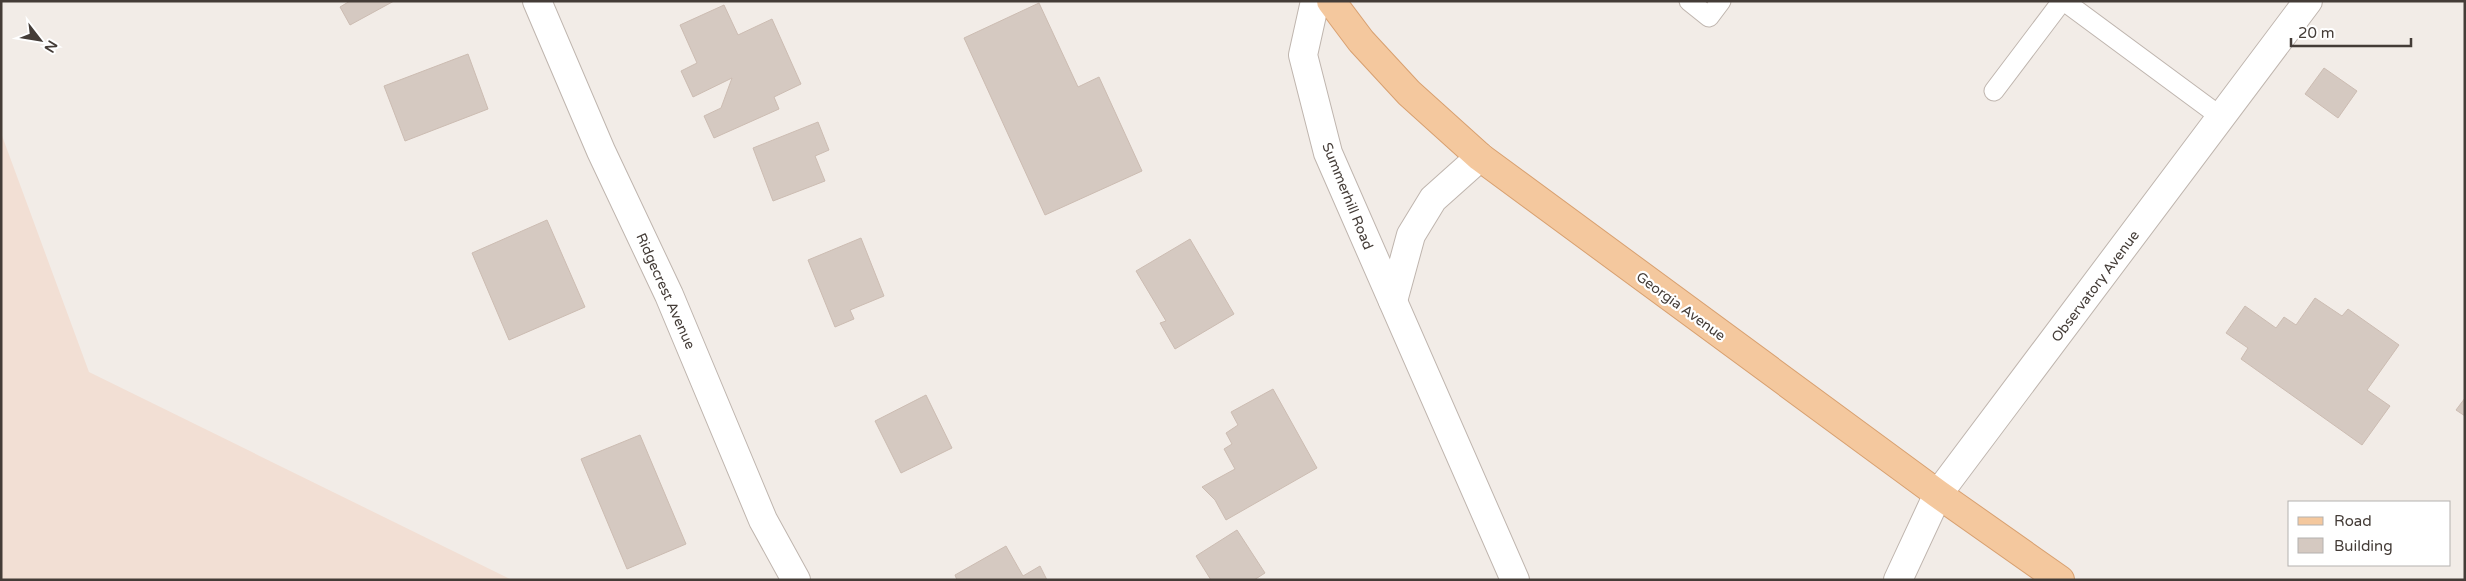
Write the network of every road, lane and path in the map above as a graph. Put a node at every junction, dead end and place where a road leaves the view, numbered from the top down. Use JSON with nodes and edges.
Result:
{"nodes":[{"id":1,"x":537,"y":1,"type":"edge"},
{"id":2,"x":1689,"y":1,"type":"edge"},
{"id":3,"x":1722,"y":1,"type":"edge"},
{"id":4,"x":2063,"y":1,"type":"edge"},
{"id":5,"x":2308,"y":1,"type":"edge"},
{"id":6,"x":1334,"y":3,"type":"edge"},
{"id":7,"x":1994,"y":91,"type":"dead end"},
{"id":8,"x":2221,"y":117,"type":"junction"},
{"id":9,"x":1480,"y":157,"type":"junction"},
{"id":10,"x":1393,"y":301,"type":"junction"},
{"id":11,"x":1938,"y":494,"type":"junction"},
{"id":12,"x":796,"y":580,"type":"edge"},
{"id":13,"x":1515,"y":580,"type":"edge"},
{"id":14,"x":1898,"y":580,"type":"edge"},
{"id":15,"x":2060,"y":580,"type":"edge"}],
"edges":[{"from":1,"to":12,"type":"street","name":"Ridgecrest Avenue"},
{"from":2,"to":3,"type":"lane"},
{"from":4,"to":7,"type":"lane"},
{"from":4,"to":8,"type":"lane"},
{"from":5,"to":8,"type":"street","name":"Observatory Avenue"},
{"from":6,"to":9,"type":"main road","name":"Georgia Avenue"},
{"from":6,"to":10,"type":"street","name":"Summerhill Road"},
{"from":8,"to":11,"type":"street","name":"Observatory Avenue"},
{"from":9,"to":10,"type":"street"},
{"from":9,"to":11,"type":"main road","name":"Georgia Avenue"},
{"from":10,"to":13,"type":"street","name":"Summerhill Road"},
{"from":11,"to":14,"type":"street","name":"Observatory Avenue"},
{"from":11,"to":15,"type":"main road","name":"Georgia Avenue"}]}
